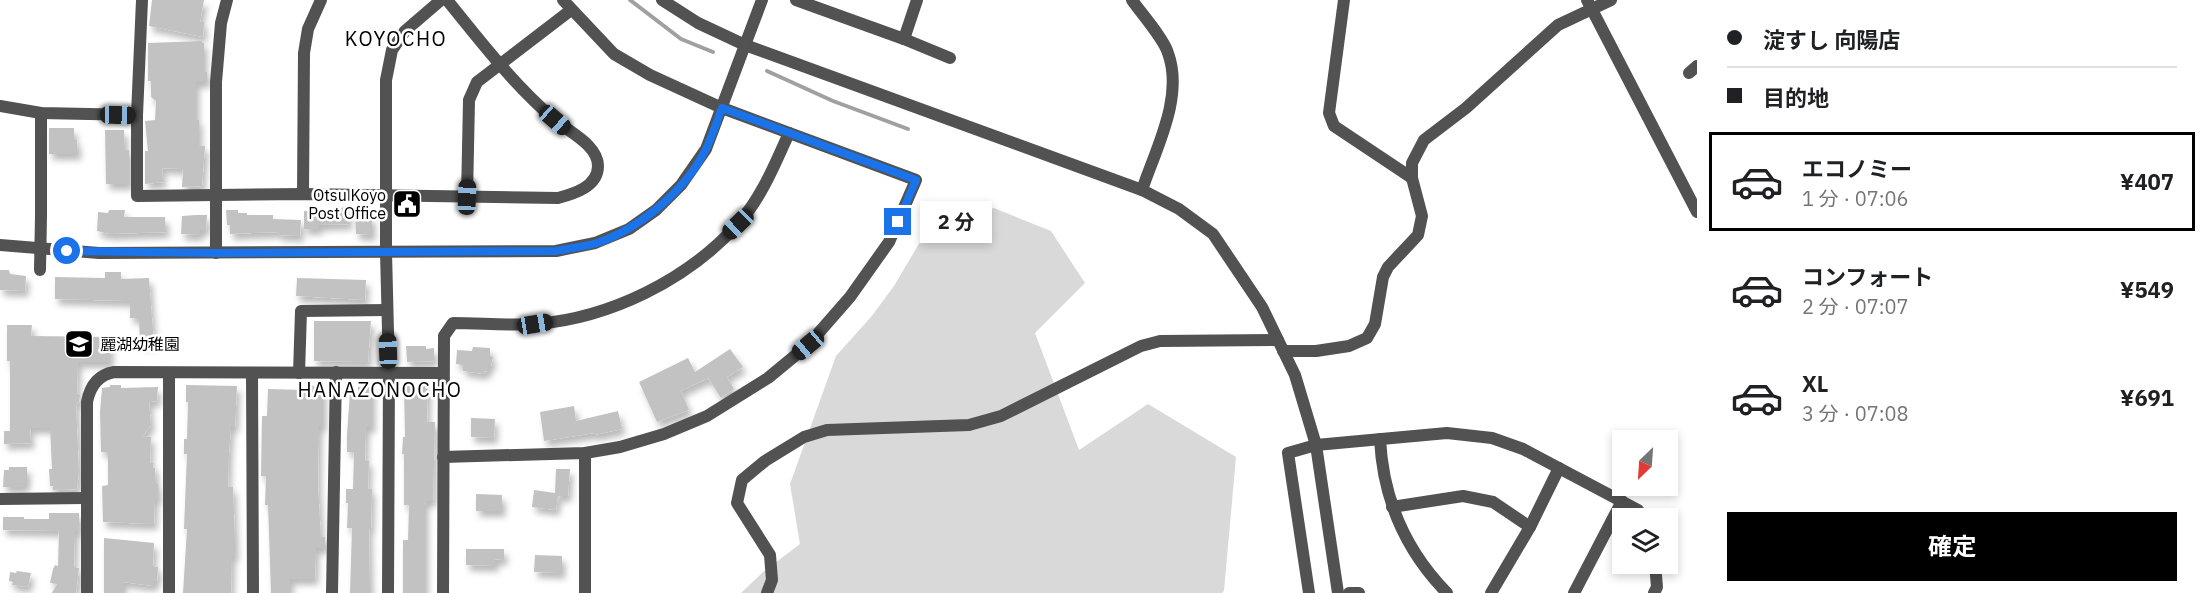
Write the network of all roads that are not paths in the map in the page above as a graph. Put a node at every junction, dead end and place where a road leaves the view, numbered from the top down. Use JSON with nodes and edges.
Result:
{"nodes":[{"id":1,"x":142,"y":0,"type":"edge"},
{"id":2,"x":227,"y":0,"type":"edge"},
{"id":3,"x":321,"y":0,"type":"edge"},
{"id":4,"x":441,"y":0,"type":"edge"},
{"id":5,"x":447,"y":0,"type":"edge"},
{"id":6,"x":662,"y":0,"type":"edge"},
{"id":7,"x":762,"y":0,"type":"edge"},
{"id":8,"x":796,"y":0,"type":"edge"},
{"id":9,"x":917,"y":0,"type":"edge"},
{"id":10,"x":1132,"y":0,"type":"edge"},
{"id":11,"x":1344,"y":0,"type":"edge"},
{"id":12,"x":1611,"y":0,"type":"edge"},
{"id":13,"x":567,"y":5,"type":"edge"},
{"id":14,"x":1589,"y":5,"type":"edge"},
{"id":15,"x":904,"y":39,"type":"junction"},
{"id":16,"x":745,"y":45,"type":"junction"},
{"id":17,"x":950,"y":58,"type":"dead end"},
{"id":18,"x":500,"y":65,"type":"junction"},
{"id":19,"x":0,"y":106,"type":"edge"},
{"id":20,"x":722,"y":108,"type":"junction"},
{"id":21,"x":40,"y":113,"type":"junction"},
{"id":22,"x":137,"y":115,"type":"junction"},
{"id":23,"x":789,"y":133,"type":"junction"},
{"id":24,"x":1412,"y":178,"type":"junction"},
{"id":25,"x":1142,"y":190,"type":"junction"},
{"id":26,"x":303,"y":194,"type":"junction"},
{"id":27,"x":216,"y":196,"type":"junction"},
{"id":28,"x":387,"y":196,"type":"junction"},
{"id":29,"x":467,"y":197,"type":"junction"},
{"id":30,"x":1697,"y":212,"type":"edge"},
{"id":31,"x":0,"y":245,"type":"edge"},
{"id":32,"x":386,"y":252,"type":"junction"},
{"id":33,"x":216,"y":253,"type":"junction"},
{"id":34,"x":40,"y":270,"type":"dead end"},
{"id":35,"x":387,"y":310,"type":"junction"},
{"id":36,"x":1281,"y":345,"type":"junction"},
{"id":37,"x":389,"y":371,"type":"junction"},
{"id":38,"x":336,"y":372,"type":"junction"},
{"id":39,"x":169,"y":373,"type":"junction"},
{"id":40,"x":299,"y":373,"type":"junction"},
{"id":41,"x":443,"y":373,"type":"junction"},
{"id":42,"x":252,"y":374,"type":"junction"},
{"id":43,"x":1380,"y":439,"type":"junction"},
{"id":44,"x":1316,"y":445,"type":"junction"},
{"id":45,"x":585,"y":453,"type":"junction"},
{"id":46,"x":443,"y":458,"type":"junction"},
{"id":47,"x":1559,"y":468,"type":"junction"},
{"id":48,"x":86,"y":498,"type":"junction"},
{"id":49,"x":0,"y":499,"type":"edge"},
{"id":50,"x":1622,"y":501,"type":"junction"},
{"id":51,"x":1392,"y":507,"type":"junction"},
{"id":52,"x":1634,"y":508,"type":"edge"},
{"id":53,"x":1530,"y":527,"type":"junction"},
{"id":54,"x":1656,"y":574,"type":"edge"},
{"id":55,"x":87,"y":593,"type":"edge"},
{"id":56,"x":169,"y":593,"type":"edge"},
{"id":57,"x":254,"y":593,"type":"edge"},
{"id":58,"x":332,"y":593,"type":"edge"},
{"id":59,"x":388,"y":593,"type":"edge"},
{"id":60,"x":443,"y":593,"type":"edge"},
{"id":61,"x":585,"y":593,"type":"edge"},
{"id":62,"x":767,"y":593,"type":"edge"},
{"id":63,"x":1310,"y":593,"type":"edge"},
{"id":64,"x":1338,"y":593,"type":"edge"},
{"id":65,"x":1349,"y":593,"type":"edge"},
{"id":66,"x":1359,"y":593,"type":"edge"},
{"id":67,"x":1447,"y":593,"type":"edge"},
{"id":68,"x":1491,"y":593,"type":"edge"},
{"id":69,"x":1574,"y":593,"type":"edge"},
{"id":70,"x":1654,"y":593,"type":"edge"}],
"edges":[{"from":1,"to":22,"type":"street"},
{"from":2,"to":27,"type":"street"},
{"from":3,"to":26,"type":"street"},
{"from":4,"to":28,"type":"street"},
{"from":5,"to":18,"type":"street"},
{"from":6,"to":16,"type":"street"},
{"from":7,"to":16,"type":"street"},
{"from":8,"to":15,"type":"street"},
{"from":9,"to":15,"type":"street"},
{"from":10,"to":25,"type":"street"},
{"from":11,"to":24,"type":"street"},
{"from":12,"to":14,"type":"street"},
{"from":13,"to":18,"type":"street"},
{"from":13,"to":20,"type":"street"},
{"from":14,"to":24,"type":"street"},
{"from":14,"to":30,"type":"street"},
{"from":15,"to":17,"type":"street"},
{"from":16,"to":20,"type":"street"},
{"from":16,"to":25,"type":"street"},
{"from":18,"to":29,"type":"street"},
{"from":18,"to":29,"type":"street"},
{"from":19,"to":21,"type":"street"},
{"from":20,"to":23,"type":"street"},
{"from":20,"to":32,"type":"street"},
{"from":21,"to":22,"type":"street"},
{"from":21,"to":34,"type":"street","bridge":true},
{"from":22,"to":27,"type":"street"},
{"from":23,"to":41,"type":"street"},
{"from":23,"to":45,"type":"street"},
{"from":24,"to":36,"type":"street"},
{"from":25,"to":36,"type":"street"},
{"from":26,"to":27,"type":"street"},
{"from":26,"to":28,"type":"street"},
{"from":27,"to":33,"type":"street"},
{"from":28,"to":29,"type":"street"},
{"from":28,"to":32,"type":"street"},
{"from":31,"to":33,"type":"street"},
{"from":32,"to":33,"type":"street"},
{"from":32,"to":35,"type":"street"},
{"from":35,"to":37,"type":"street"},
{"from":35,"to":40,"type":"street"},
{"from":36,"to":44,"type":"street"},
{"from":36,"to":62,"type":"street"},
{"from":37,"to":38,"type":"street"},
{"from":37,"to":41,"type":"street"},
{"from":37,"to":59,"type":"street"},
{"from":38,"to":40,"type":"street"},
{"from":38,"to":58,"type":"street"},
{"from":39,"to":42,"type":"street"},
{"from":39,"to":48,"type":"street"},
{"from":39,"to":56,"type":"street"},
{"from":40,"to":42,"type":"street"},
{"from":41,"to":46,"type":"street"},
{"from":42,"to":57,"type":"street"},
{"from":43,"to":44,"type":"street"},
{"from":43,"to":47,"type":"street"},
{"from":43,"to":51,"type":"street"},
{"from":44,"to":63,"type":"street"},
{"from":44,"to":64,"type":"street"},
{"from":45,"to":46,"type":"street"},
{"from":45,"to":61,"type":"street"},
{"from":46,"to":60,"type":"street"},
{"from":47,"to":50,"type":"street"},
{"from":47,"to":53,"type":"street"},
{"from":48,"to":49,"type":"street"},
{"from":48,"to":55,"type":"street"},
{"from":50,"to":52,"type":"street"},
{"from":50,"to":69,"type":"street"},
{"from":51,"to":53,"type":"street"},
{"from":51,"to":67,"type":"street"},
{"from":53,"to":68,"type":"street"},
{"from":54,"to":70,"type":"street"},
{"from":65,"to":66,"type":"street"}]}
